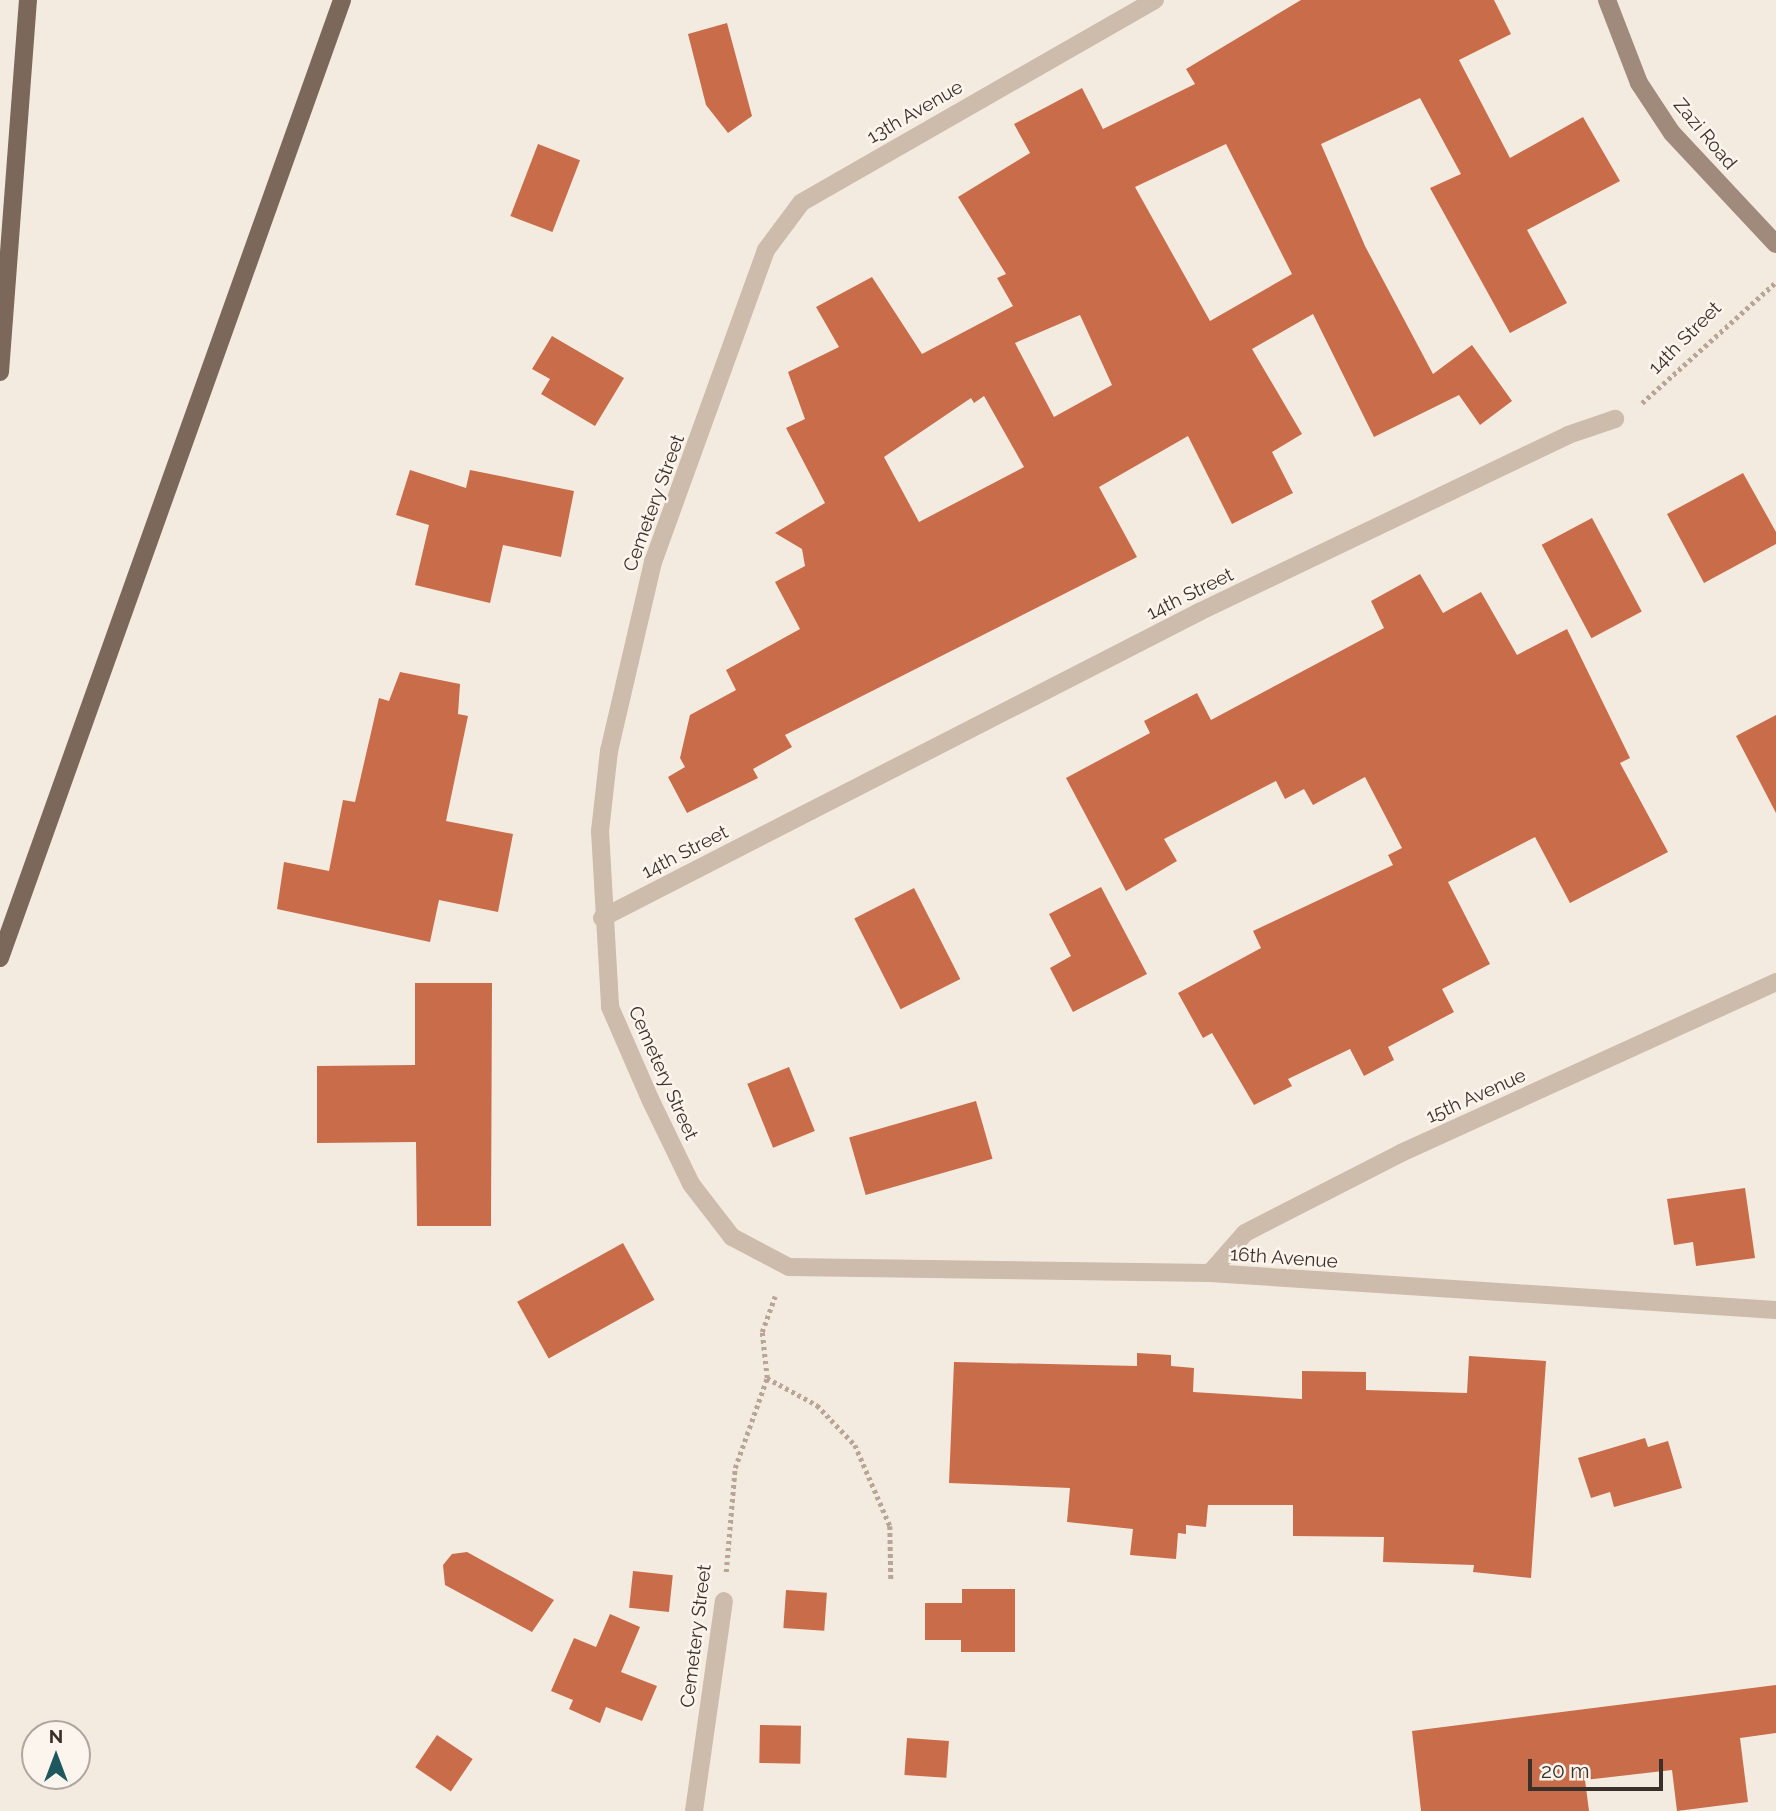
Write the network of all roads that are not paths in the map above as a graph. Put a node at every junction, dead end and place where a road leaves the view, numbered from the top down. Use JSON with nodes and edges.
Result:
{"nodes":[{"id":1,"x":28,"y":0,"type":"edge"},
{"id":2,"x":342,"y":0,"type":"edge"},
{"id":3,"x":1155,"y":0,"type":"edge"},
{"id":4,"x":1607,"y":0,"type":"edge"},
{"id":5,"x":1776,"y":244,"type":"edge"},
{"id":6,"x":747,"y":308,"type":"joint"},
{"id":7,"x":0,"y":372,"type":"edge"},
{"id":8,"x":1615,"y":419,"type":"road end"},
{"id":9,"x":602,"y":918,"type":"junction"},
{"id":10,"x":0,"y":958,"type":"edge"},
{"id":11,"x":1776,"y":982,"type":"edge"},
{"id":12,"x":789,"y":1267,"type":"joint"},
{"id":13,"x":1210,"y":1273,"type":"junction"},
{"id":14,"x":1776,"y":1310,"type":"edge"},
{"id":15,"x":724,"y":1601,"type":"road end"},
{"id":16,"x":694,"y":1811,"type":"edge"}],
"edges":[{"from":1,"to":7,"type":"main road"},
{"from":2,"to":10,"type":"main road"},
{"from":3,"to":6,"type":"street","name":"13th Avenue"},
{"from":4,"to":5,"type":"street","name":"Zazi Road"},
{"from":6,"to":9,"type":"street","name":"Cemetery Street"},
{"from":8,"to":9,"type":"street","name":"14th Street"},
{"from":9,"to":12,"type":"street","name":"Cemetery Street"},
{"from":11,"to":13,"type":"street","name":"15th Avenue"},
{"from":12,"to":13,"type":"street","name":"16th Avenue"},
{"from":13,"to":14,"type":"street","name":"16th Avenue"},
{"from":15,"to":16,"type":"street","name":"Cemetery Street"}]}
